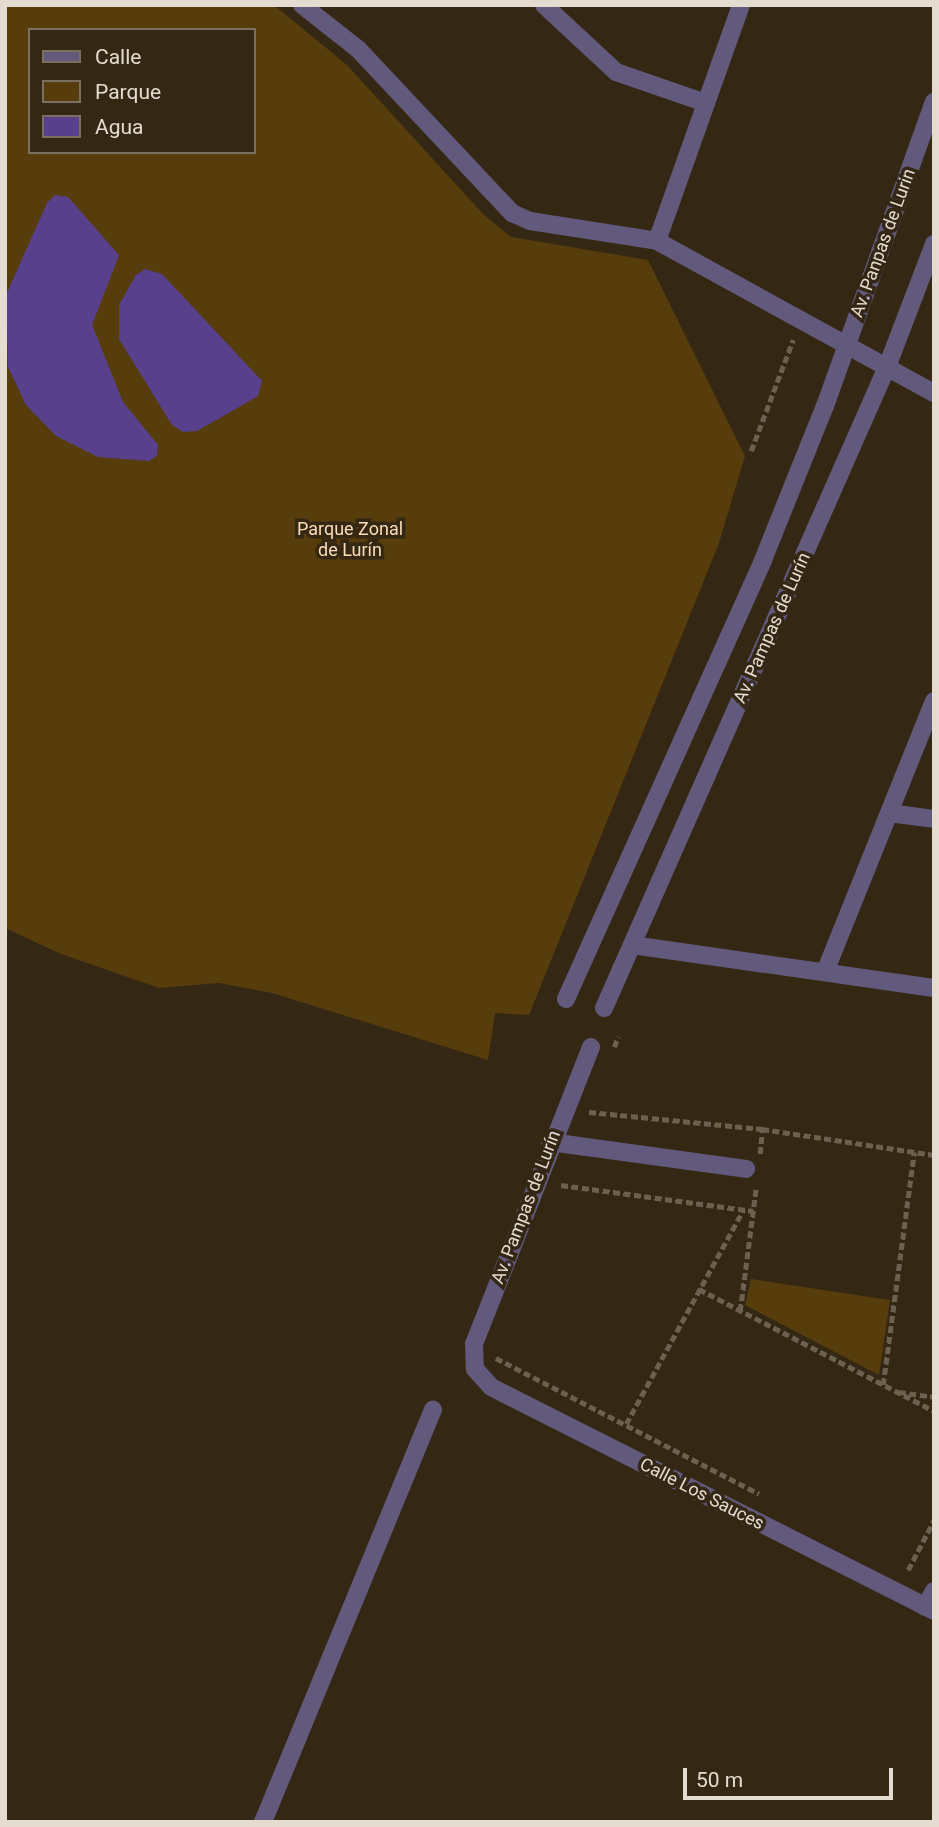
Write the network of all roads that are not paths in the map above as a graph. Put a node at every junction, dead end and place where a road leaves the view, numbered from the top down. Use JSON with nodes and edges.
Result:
{"nodes":[{"id":1,"x":302,"y":5,"type":"edge"},
{"id":2,"x":544,"y":5,"type":"edge"},
{"id":3,"x":741,"y":5,"type":"edge"},
{"id":4,"x":934,"y":102,"type":"edge"},
{"id":5,"x":706,"y":103,"type":"junction"},
{"id":6,"x":657,"y":241,"type":"junction"},
{"id":7,"x":934,"y":244,"type":"edge"},
{"id":8,"x":847,"y":344,"type":"junction"},
{"id":9,"x":887,"y":367,"type":"junction"},
{"id":10,"x":934,"y":393,"type":"edge"},
{"id":11,"x":934,"y":701,"type":"edge"},
{"id":12,"x":889,"y":813,"type":"junction"},
{"id":13,"x":934,"y":819,"type":"edge"},
{"id":14,"x":632,"y":945,"type":"junction"},
{"id":15,"x":825,"y":972,"type":"junction"},
{"id":16,"x":934,"y":988,"type":"edge"},
{"id":17,"x":566,"y":999,"type":"dead end"},
{"id":18,"x":604,"y":1008,"type":"dead end"},
{"id":19,"x":591,"y":1047,"type":"dead end"},
{"id":20,"x":550,"y":1142,"type":"junction"},
{"id":21,"x":751,"y":1176,"type":"road end"},
{"id":22,"x":475,"y":1370,"type":"joint"},
{"id":23,"x":433,"y":1410,"type":"dead end"},
{"id":24,"x":931,"y":1603,"type":"edge"},
{"id":25,"x":263,"y":1822,"type":"edge"}],
"edges":[{"from":1,"to":6,"type":"street"},
{"from":2,"to":5,"type":"street"},
{"from":3,"to":5,"type":"street"},
{"from":4,"to":8,"type":"street","name":"Av. Panpas de Lurin"},
{"from":5,"to":6,"type":"street"},
{"from":6,"to":8,"type":"street"},
{"from":7,"to":9,"type":"street","name":"Av. Pampas de Lurín"},
{"from":8,"to":9,"type":"street"},
{"from":8,"to":17,"type":"street","name":"Av. Panpas de Lurin"},
{"from":9,"to":10,"type":"street"},
{"from":9,"to":14,"type":"street","name":"Av. Pampas de Lurín"},
{"from":11,"to":12,"type":"street"},
{"from":12,"to":13,"type":"street"},
{"from":12,"to":15,"type":"street"},
{"from":14,"to":15,"type":"street"},
{"from":14,"to":18,"type":"street","name":"Av. Pampas de Lurín"},
{"from":15,"to":16,"type":"street"},
{"from":19,"to":20,"type":"street","name":"Av. Pampas de Lurín"},
{"from":20,"to":21,"type":"street"},
{"from":20,"to":22,"type":"street","name":"Av. Pampas de Lurín"},
{"from":22,"to":24,"type":"street","name":"Calle Los Sauces"},
{"from":23,"to":25,"type":"street"}]}
